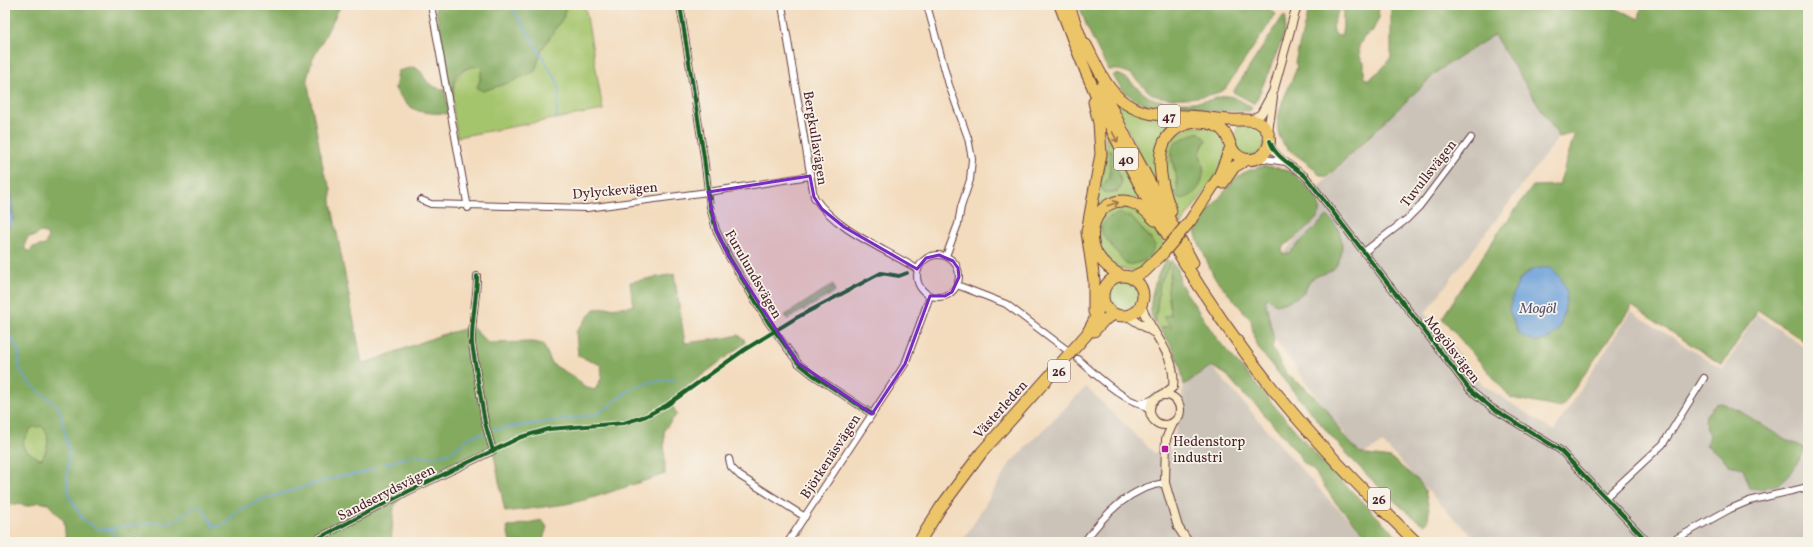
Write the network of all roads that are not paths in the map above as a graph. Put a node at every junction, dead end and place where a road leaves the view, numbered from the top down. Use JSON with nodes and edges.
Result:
{"nodes":[{"id":1,"x":431,"y":5,"type":"edge"},
{"id":2,"x":680,"y":5,"type":"edge"},
{"id":3,"x":782,"y":5,"type":"edge"},
{"id":4,"x":926,"y":5,"type":"edge"},
{"id":5,"x":1060,"y":5,"type":"edge"},
{"id":6,"x":1068,"y":5,"type":"edge"},
{"id":7,"x":1297,"y":5,"type":"edge"},
{"id":8,"x":1078,"y":31,"type":"junction"},
{"id":9,"x":1088,"y":76,"type":"junction"},
{"id":10,"x":1273,"y":92,"type":"junction"},
{"id":11,"x":1248,"y":120,"type":"junction"},
{"id":12,"x":1269,"y":136,"type":"junction"},
{"id":13,"x":1470,"y":138,"type":"dead end"},
{"id":14,"x":1230,"y":145,"type":"junction"},
{"id":15,"x":1258,"y":158,"type":"junction"},
{"id":16,"x":1246,"y":160,"type":"junction"},
{"id":17,"x":1286,"y":162,"type":"junction"},
{"id":18,"x":810,"y":176,"type":"junction"},
{"id":19,"x":708,"y":192,"type":"junction"},
{"id":20,"x":421,"y":200,"type":"dead end"},
{"id":21,"x":468,"y":206,"type":"junction"},
{"id":22,"x":1190,"y":221,"type":"junction"},
{"id":23,"x":1163,"y":227,"type":"junction"},
{"id":24,"x":1183,"y":243,"type":"junction"},
{"id":25,"x":1364,"y":252,"type":"junction"},
{"id":26,"x":946,"y":256,"type":"junction"},
{"id":27,"x":1160,"y":256,"type":"junction"},
{"id":28,"x":1091,"y":260,"type":"junction"},
{"id":29,"x":917,"y":269,"type":"junction"},
{"id":30,"x":477,"y":276,"type":"dead end"},
{"id":31,"x":1127,"y":277,"type":"junction"},
{"id":32,"x":957,"y":285,"type":"junction"},
{"id":33,"x":1106,"y":285,"type":"junction"},
{"id":34,"x":930,"y":296,"type":"junction"},
{"id":35,"x":1103,"y":297,"type":"junction"},
{"id":36,"x":1142,"y":300,"type":"junction"},
{"id":37,"x":1120,"y":314,"type":"junction"},
{"id":38,"x":1091,"y":326,"type":"junction"},
{"id":39,"x":1157,"y":335,"type":"junction"},
{"id":40,"x":1067,"y":350,"type":"dead end"},
{"id":41,"x":1078,"y":359,"type":"dead end"},
{"id":42,"x":1704,"y":378,"type":"dead end"},
{"id":43,"x":1173,"y":387,"type":"junction"},
{"id":44,"x":1163,"y":395,"type":"junction"},
{"id":45,"x":1154,"y":399,"type":"junction"},
{"id":46,"x":1178,"y":402,"type":"junction"},
{"id":47,"x":1141,"y":404,"type":"junction"},
{"id":48,"x":1150,"y":411,"type":"junction"},
{"id":49,"x":872,"y":414,"type":"junction"},
{"id":50,"x":1174,"y":423,"type":"junction"},
{"id":51,"x":1158,"y":424,"type":"junction"},
{"id":52,"x":1166,"y":440,"type":"junction"},
{"id":53,"x":729,"y":459,"type":"dead end"},
{"id":54,"x":1165,"y":483,"type":"junction"},
{"id":55,"x":1808,"y":487,"type":"edge"},
{"id":56,"x":1606,"y":497,"type":"junction"},
{"id":57,"x":805,"y":516,"type":"junction"},
{"id":58,"x":311,"y":542,"type":"edge"},
{"id":59,"x":788,"y":542,"type":"edge"},
{"id":60,"x":919,"y":542,"type":"edge"},
{"id":61,"x":923,"y":542,"type":"edge"},
{"id":62,"x":1084,"y":542,"type":"edge"},
{"id":63,"x":1188,"y":542,"type":"edge"},
{"id":64,"x":1416,"y":542,"type":"edge"},
{"id":65,"x":1423,"y":542,"type":"edge"},
{"id":66,"x":1648,"y":542,"type":"edge"},
{"id":67,"x":1670,"y":542,"type":"edge"}],
"edges":[{"from":1,"to":21,"type":"street"},
{"from":2,"to":19,"type":"street","name":"Furulundsvägen"},
{"from":3,"to":18,"type":"street","name":"Bergkullavägen"},
{"from":4,"to":26,"type":"street"},
{"from":5,"to":9,"type":"highway","number":"40"},
{"from":6,"to":8,"type":"highway","number":"40"},
{"from":7,"to":10,"type":"street"},
{"from":8,"to":11,"type":"highway","number":"47"},
{"from":8,"to":24,"type":"highway","number":"40"},
{"from":9,"to":23,"type":"highway","number":"40","one_way":true},
{"from":9,"to":28,"type":"highway"},
{"from":10,"to":11,"type":"street"},
{"from":10,"to":12,"type":"street"},
{"from":11,"to":12,"type":"highway"},
{"from":11,"to":14,"type":"highway"},
{"from":12,"to":15,"type":"highway"},
{"from":12,"to":17,"type":"street","name":"Mogölsvägen"},
{"from":13,"to":25,"type":"street","name":"Tuvullsvägen"},
{"from":14,"to":16,"type":"highway"},
{"from":14,"to":22,"type":"highway"},
{"from":14,"to":24,"type":"highway","number":"26"},
{"from":15,"to":16,"type":"highway"},
{"from":15,"to":17,"type":"street","name":"Mogölsvägen"},
{"from":16,"to":22,"type":"highway"},
{"from":17,"to":25,"type":"street","name":"Mogölsvägen"},
{"from":18,"to":19,"type":"street","name":"Dylyckevägen"},
{"from":18,"to":29,"type":"street","name":"Bergkullavägen"},
{"from":19,"to":21,"type":"street","name":"Dylyckevägen"},
{"from":19,"to":49,"type":"street","name":"Furulundsvägen"},
{"from":20,"to":21,"type":"street","name":"Dylyckevägen"},
{"from":22,"to":27,"type":"highway","bridge":true},
{"from":31,"to":23,"type":"highway","number":"26","one_way":true},
{"from":23,"to":64,"type":"highway","number":"26"},
{"from":24,"to":65,"type":"highway","number":"26"},
{"from":25,"to":56,"type":"street","name":"Mogölsvägen"},
{"from":26,"to":29,"type":"street"},
{"from":26,"to":32,"type":"street"},
{"from":27,"to":31,"type":"highway"},
{"from":27,"to":36,"type":"highway"},
{"from":28,"to":33,"type":"highway"},
{"from":28,"to":38,"type":"highway","number":"26"},
{"from":29,"to":34,"type":"street"},
{"from":30,"to":58,"type":"street","name":"Sandserydsvägen"},
{"from":31,"to":33,"type":"highway"},
{"from":31,"to":36,"type":"highway","number":"26"},
{"from":32,"to":34,"type":"street"},
{"from":32,"to":40,"type":"street"},
{"from":33,"to":35,"type":"highway","number":"26"},
{"from":34,"to":49,"type":"street","name":"Björkenäsvägen"},
{"from":35,"to":37,"type":"highway"},
{"from":35,"to":38,"type":"highway","name":"Västerleden","number":"26"},
{"from":36,"to":37,"type":"highway","number":"26"},
{"from":36,"to":39,"type":"street"},
{"from":37,"to":39,"type":"street"},
{"from":37,"to":61,"type":"highway","name":"Västerleden","number":"26"},
{"from":38,"to":60,"type":"highway","name":"Västerleden","number":"26"},
{"from":39,"to":43,"type":"street"},
{"from":41,"to":47,"type":"street"},
{"from":42,"to":56,"type":"street"},
{"from":43,"to":44,"type":"street"},
{"from":43,"to":46,"type":"street"},
{"from":44,"to":45,"type":"street"},
{"from":44,"to":46,"type":"street"},
{"from":45,"to":47,"type":"street"},
{"from":45,"to":48,"type":"street"},
{"from":46,"to":50,"type":"street"},
{"from":47,"to":48,"type":"street"},
{"from":48,"to":51,"type":"street"},
{"from":49,"to":57,"type":"street","name":"Björkenäsvägen"},
{"from":50,"to":51,"type":"street"},
{"from":50,"to":52,"type":"street"},
{"from":51,"to":52,"type":"street"},
{"from":52,"to":54,"type":"street"},
{"from":53,"to":57,"type":"street"},
{"from":54,"to":62,"type":"street"},
{"from":54,"to":63,"type":"street"},
{"from":55,"to":67,"type":"street"},
{"from":56,"to":66,"type":"street","name":"Mogölsvägen"},
{"from":57,"to":59,"type":"street","name":"Björkenäsvägen"}]}
